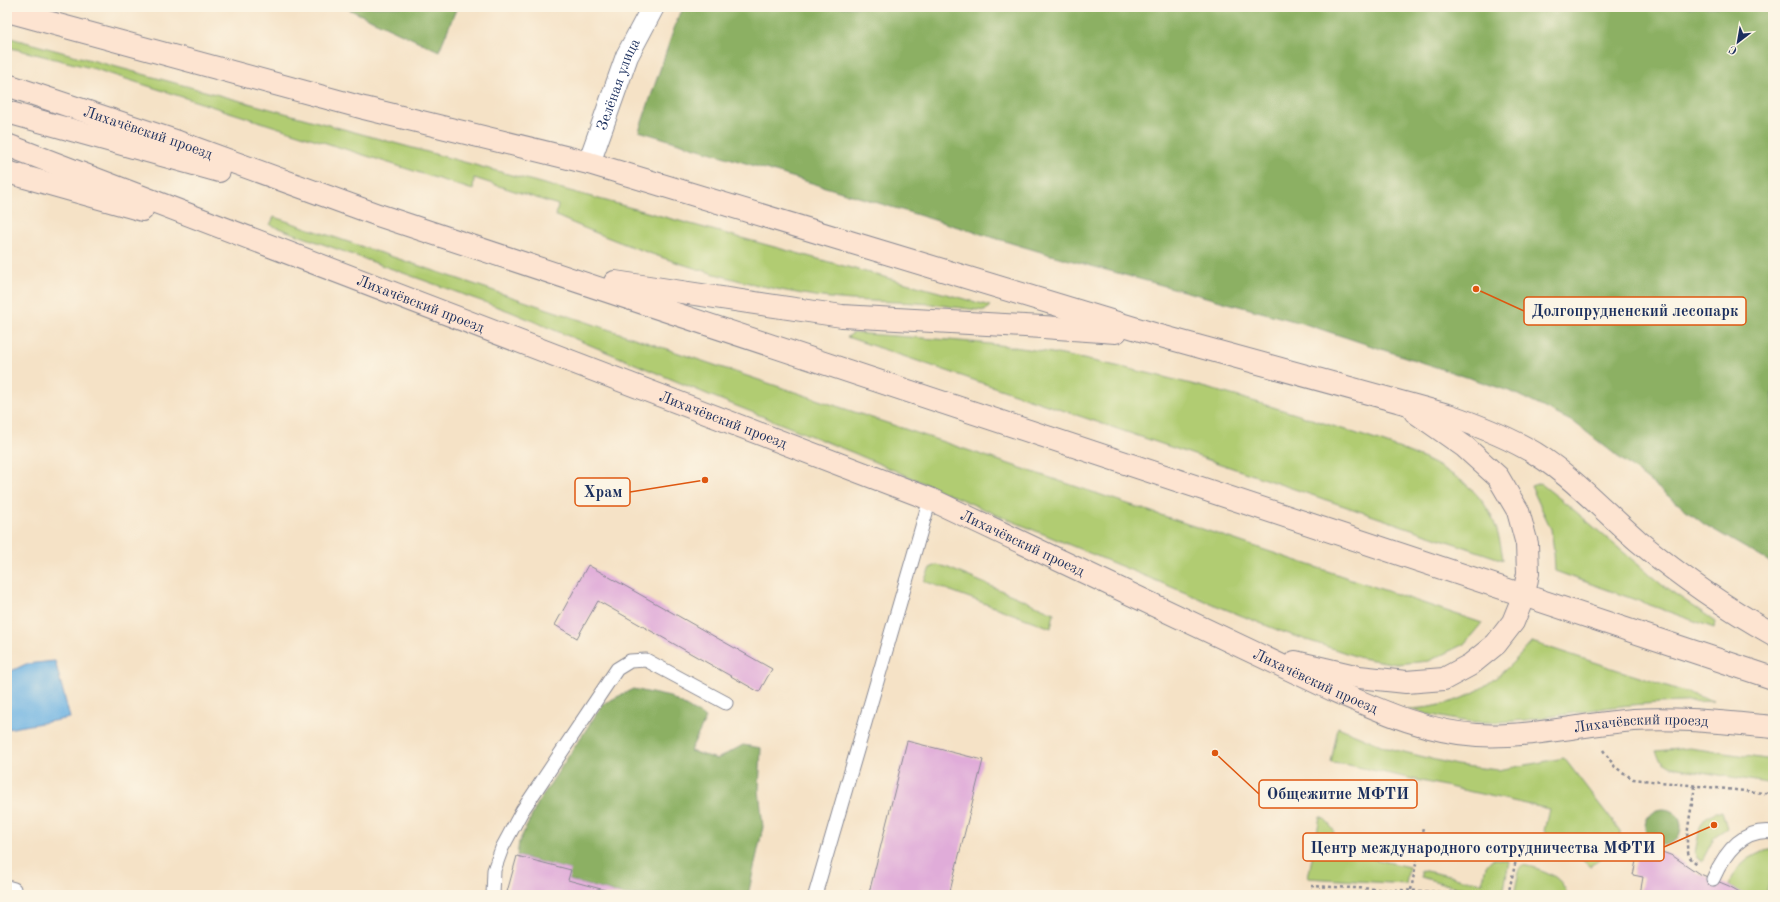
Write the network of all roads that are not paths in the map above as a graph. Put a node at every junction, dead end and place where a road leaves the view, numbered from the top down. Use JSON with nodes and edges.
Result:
{"nodes":[{"id":1,"x":654,"y":7,"type":"edge"},
{"id":2,"x":7,"y":11,"type":"edge"},
{"id":3,"x":7,"y":85,"type":"edge"},
{"id":4,"x":7,"y":112,"type":"edge"},
{"id":5,"x":7,"y":145,"type":"edge"},
{"id":6,"x":589,"y":163,"type":"junction"},
{"id":7,"x":7,"y":172,"type":"edge"},
{"id":8,"x":378,"y":215,"type":"junction"},
{"id":9,"x":286,"y":252,"type":"junction"},
{"id":10,"x":558,"y":273,"type":"junction"},
{"id":11,"x":1157,"y":335,"type":"junction"},
{"id":12,"x":1405,"y":404,"type":"junction"},
{"id":13,"x":930,"y":499,"type":"junction"},
{"id":14,"x":1524,"y":595,"type":"junction"},
{"id":15,"x":1773,"y":634,"type":"edge"},
{"id":16,"x":1258,"y":654,"type":"junction"},
{"id":17,"x":1773,"y":678,"type":"edge"},
{"id":18,"x":726,"y":703,"type":"dead end"},
{"id":19,"x":1773,"y":727,"type":"edge"},
{"id":20,"x":1773,"y":832,"type":"edge"},
{"id":21,"x":1715,"y":874,"type":"road end"},
{"id":22,"x":493,"y":895,"type":"edge"},
{"id":23,"x":815,"y":895,"type":"edge"}],
"edges":[{"from":1,"to":6,"type":"street","name":"Зелёная улица"},
{"from":2,"to":6,"type":"main road"},
{"from":3,"to":8,"type":"main road","name":"Лихачёвский проезд"},
{"from":4,"to":8,"type":"main road","name":"Лихачёвский проезд"},
{"from":5,"to":9,"type":"main road","name":"Лихачёвский проезд"},
{"from":6,"to":11,"type":"main road"},
{"from":7,"to":9,"type":"main road","name":"Лихачёвский проезд"},
{"from":8,"to":10,"type":"main road","name":"Лихачёвский проезд"},
{"from":9,"to":13,"type":"main road","name":"Лихачёвский проезд"},
{"from":10,"to":11,"type":"main road"},
{"from":10,"to":14,"type":"main road","name":"Лихачёвский проезд"},
{"from":11,"to":12,"type":"main road"},
{"from":12,"to":14,"type":"main road"},
{"from":12,"to":15,"type":"main road"},
{"from":13,"to":16,"type":"main road","name":"Лихачёвский проезд"},
{"from":13,"to":23,"type":"lane"},
{"from":14,"to":16,"type":"main road"},
{"from":14,"to":17,"type":"main road","name":"Лихачёвский проезд"},
{"from":16,"to":19,"type":"main road","name":"Лихачёвский проезд"},
{"from":18,"to":22,"type":"lane"},
{"from":20,"to":21,"type":"lane"}]}
